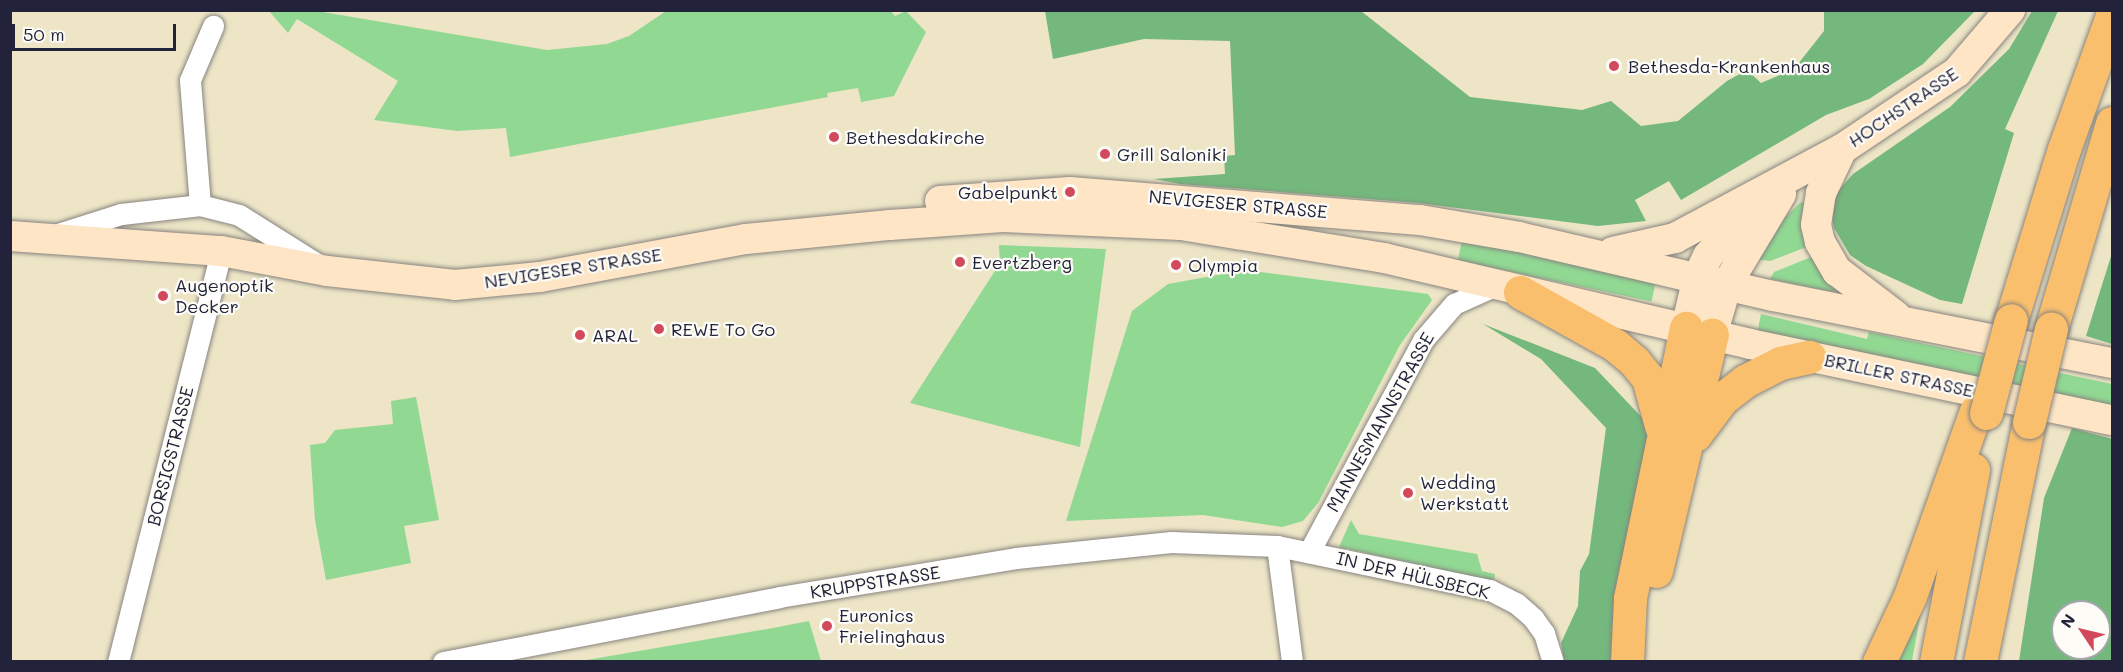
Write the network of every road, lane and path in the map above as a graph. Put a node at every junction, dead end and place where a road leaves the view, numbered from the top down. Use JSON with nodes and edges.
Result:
{"nodes":[{"id":1,"x":2010,"y":10,"type":"edge"},
{"id":2,"x":2112,"y":16,"type":"edge"},
{"id":3,"x":213,"y":26,"type":"dead end"},
{"id":4,"x":2112,"y":123,"type":"edge"},
{"id":5,"x":1842,"y":149,"type":"junction"},
{"id":6,"x":1791,"y":178,"type":"junction"},
{"id":7,"x":200,"y":205,"type":"junction"},
{"id":8,"x":1132,"y":209,"type":"junction"},
{"id":9,"x":10,"y":236,"type":"edge"},
{"id":10,"x":45,"y":239,"type":"junction"},
{"id":11,"x":221,"y":251,"type":"junction"},
{"id":12,"x":1601,"y":255,"type":"junction"},
{"id":13,"x":327,"y":271,"type":"junction"},
{"id":14,"x":1698,"y":277,"type":"junction"},
{"id":15,"x":1727,"y":284,"type":"junction"},
{"id":16,"x":1507,"y":289,"type":"junction"},
{"id":17,"x":1904,"y":322,"type":"junction"},
{"id":18,"x":1699,"y":331,"type":"junction"},
{"id":19,"x":1809,"y":357,"type":"junction"},
{"id":20,"x":2112,"y":363,"type":"edge"},
{"id":21,"x":1981,"y":412,"type":"junction"},
{"id":22,"x":2112,"y":420,"type":"edge"},
{"id":23,"x":1674,"y":443,"type":"junction"},
{"id":24,"x":2010,"y":510,"type":"junction"},
{"id":25,"x":1276,"y":546,"type":"junction"},
{"id":26,"x":1310,"y":552,"type":"junction"},
{"id":27,"x":118,"y":662,"type":"edge"},
{"id":28,"x":444,"y":662,"type":"edge"},
{"id":29,"x":1292,"y":662,"type":"edge"},
{"id":30,"x":1553,"y":662,"type":"edge"},
{"id":31,"x":1627,"y":662,"type":"edge"},
{"id":32,"x":1650,"y":662,"type":"edge"},
{"id":33,"x":1879,"y":662,"type":"edge"},
{"id":34,"x":1936,"y":662,"type":"edge"},
{"id":35,"x":1980,"y":662,"type":"edge"},
{"id":36,"x":1993,"y":662,"type":"edge"}],
"edges":[{"from":1,"to":5,"type":"main road","name":"HOCHSTRASSE"},
{"from":2,"to":21,"type":"highway","bridge":true},
{"from":3,"to":7,"type":"street"},
{"from":4,"to":24,"type":"highway","bridge":true},
{"from":5,"to":6,"type":"main road","name":"HOCHSTRASSE"},
{"from":5,"to":17,"type":"main road","name":"HOCHSTRASSE"},
{"from":6,"to":12,"type":"main road","name":"HOCHSTRASSE"},
{"from":6,"to":14,"type":"main road"},
{"from":6,"to":15,"type":"main road","name":"HOCHSTRASSE"},
{"from":7,"to":10,"type":"street","name":"NEVIGESER STRASSE"},
{"from":7,"to":13,"type":"street","name":"NEVIGESER STRASSE"},
{"from":8,"to":12,"type":"main road","name":"NEVIGESER STRASSE"},
{"from":8,"to":13,"type":"main road","name":"NEVIGESER STRASSE"},
{"from":8,"to":16,"type":"main road","name":"NEVIGESER STRASSE"},
{"from":9,"to":10,"type":"main road","name":"NEVIGESER STRASSE"},
{"from":10,"to":11,"type":"main road","name":"NEVIGESER STRASSE"},
{"from":11,"to":13,"type":"main road","name":"NEVIGESER STRASSE"},
{"from":11,"to":27,"type":"street","name":"BORSIGSTRASSE"},
{"from":12,"to":14,"type":"main road","name":"NEVIGESER STRASSE"},
{"from":14,"to":15,"type":"main road","name":"NEVIGESER STRASSE"},
{"from":14,"to":18,"type":"main road"},
{"from":15,"to":17,"type":"main road"},
{"from":15,"to":18,"type":"main road","name":"HOCHSTRASSE"},
{"from":16,"to":18,"type":"main road","name":"NEVIGESER STRASSE"},
{"from":16,"to":23,"type":"highway"},
{"from":16,"to":26,"type":"street","name":"MANNESMANNSTRASSE"},
{"from":17,"to":20,"type":"main road"},
{"from":18,"to":19,"type":"main road","name":"BRILLER STRASSE"},
{"from":18,"to":23,"type":"highway"},
{"from":19,"to":22,"type":"main road","name":"BRILLER STRASSE"},
{"from":19,"to":23,"type":"highway"},
{"from":21,"to":33,"type":"highway"},
{"from":21,"to":34,"type":"highway"},
{"from":23,"to":31,"type":"highway"},
{"from":23,"to":32,"type":"highway"},
{"from":24,"to":35,"type":"highway"},
{"from":24,"to":36,"type":"highway"},
{"from":25,"to":26,"type":"street","name":"KRUPPSTRASSE"},
{"from":25,"to":28,"type":"street","name":"KRUPPSTRASSE"},
{"from":25,"to":29,"type":"street"},
{"from":26,"to":30,"type":"street","name":"IN DER HÜLSBECK"}]}
